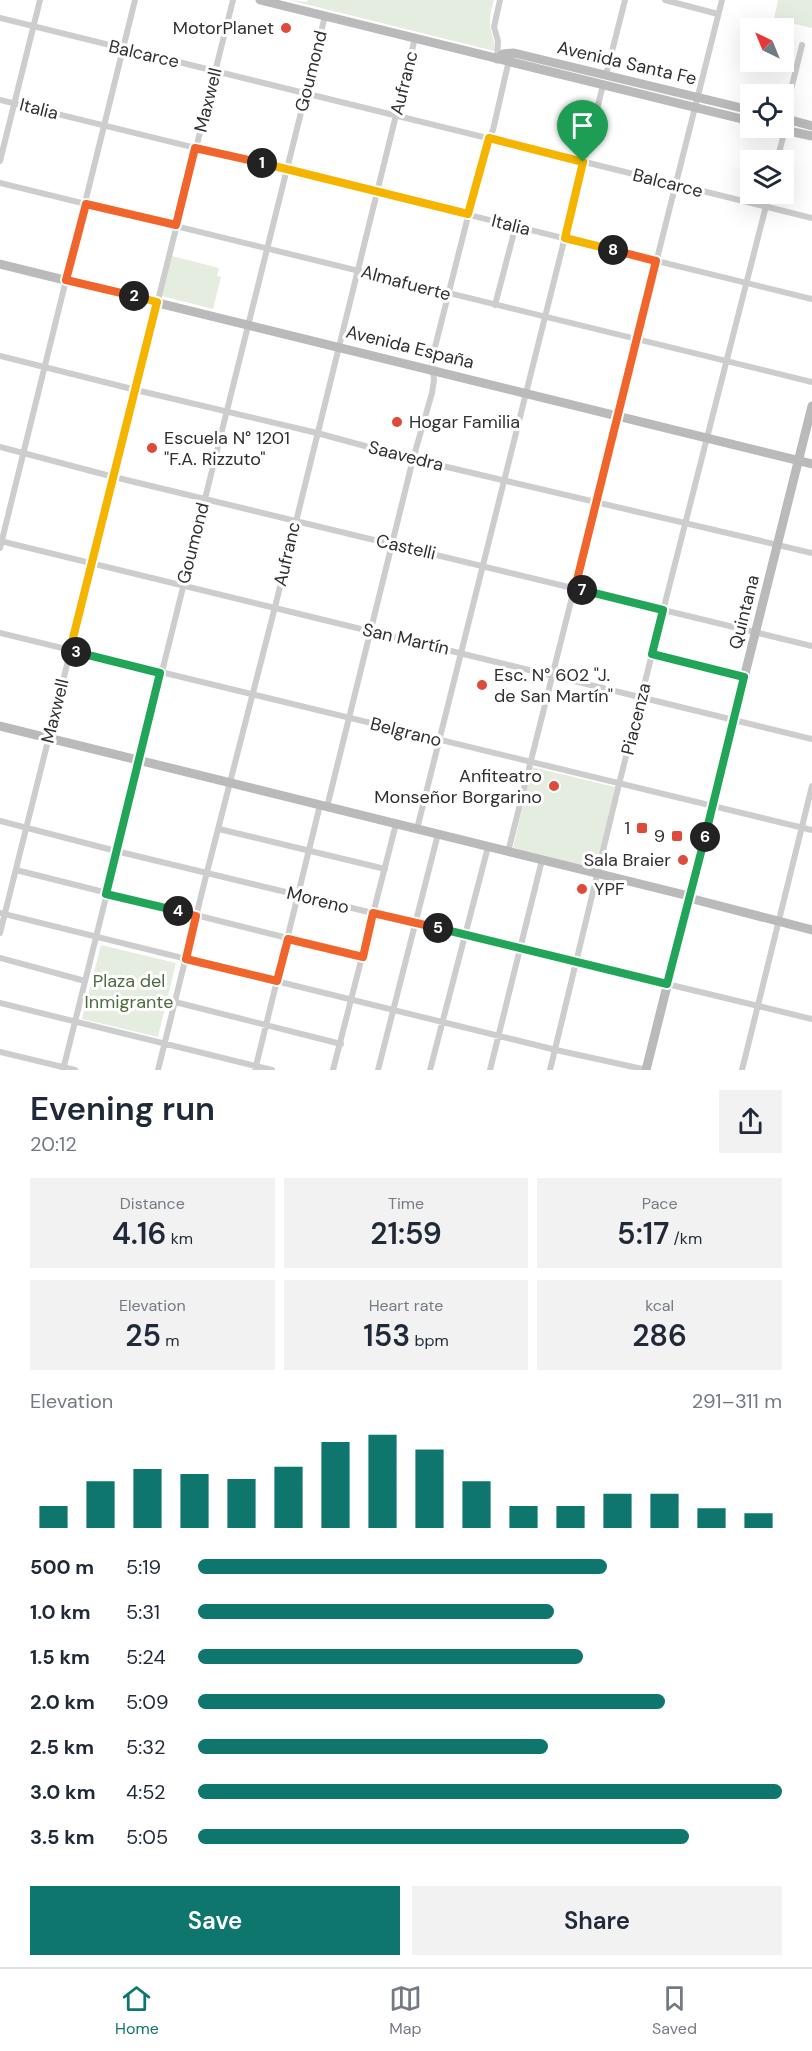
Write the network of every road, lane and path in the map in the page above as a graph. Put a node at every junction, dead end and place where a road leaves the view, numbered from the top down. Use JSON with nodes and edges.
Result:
{"nodes":[{"id":1,"x":40,"y":0,"type":"edge"},
{"id":2,"x":135,"y":0,"type":"edge"},
{"id":3,"x":233,"y":0,"type":"edge"},
{"id":4,"x":260,"y":0,"type":"edge"},
{"id":5,"x":500,"y":0,"type":"edge"},
{"id":6,"x":625,"y":0,"type":"edge"},
{"id":7,"x":665,"y":0,"type":"edge"},
{"id":8,"x":722,"y":0,"type":"edge"},
{"id":9,"x":718,"y":14,"type":"junction"},
{"id":10,"x":325,"y":16,"type":"junction"},
{"id":11,"x":0,"y":18,"type":"edge"},
{"id":12,"x":34,"y":26,"type":"junction"},
{"id":13,"x":414,"y":38,"type":"junction"},
{"id":14,"x":802,"y":45,"type":"dead end"},
{"id":15,"x":124,"y":49,"type":"junction"},
{"id":16,"x":497,"y":58,"type":"junction"},
{"id":17,"x":509,"y":58,"type":"junction"},
{"id":18,"x":215,"y":71,"type":"junction"},
{"id":19,"x":606,"y":75,"type":"junction"},
{"id":20,"x":792,"y":84,"type":"edge"},
{"id":21,"x":603,"y":85,"type":"junction"},
{"id":22,"x":306,"y":93,"type":"junction"},
{"id":23,"x":698,"y":96,"type":"junction"},
{"id":24,"x":0,"y":100,"type":"edge"},
{"id":25,"x":14,"y":103,"type":"junction"},
{"id":26,"x":740,"y":107,"type":"edge"},
{"id":27,"x":696,"y":108,"type":"junction"},
{"id":28,"x":396,"y":116,"type":"junction"},
{"id":29,"x":740,"y":119,"type":"edge"},
{"id":30,"x":794,"y":121,"type":"edge"},
{"id":31,"x":105,"y":126,"type":"junction"},
{"id":32,"x":812,"y":126,"type":"edge"},
{"id":33,"x":794,"y":132,"type":"edge"},
{"id":34,"x":812,"y":136,"type":"edge"},
{"id":35,"x":489,"y":138,"type":"junction"},
{"id":36,"x":195,"y":148,"type":"junction"},
{"id":37,"x":0,"y":161,"type":"edge"},
{"id":38,"x":583,"y":162,"type":"junction"},
{"id":39,"x":287,"y":169,"type":"junction"},
{"id":40,"x":0,"y":183,"type":"edge"},
{"id":41,"x":675,"y":184,"type":"junction"},
{"id":42,"x":377,"y":191,"type":"junction"},
{"id":43,"x":86,"y":204,"type":"junction"},
{"id":44,"x":767,"y":204,"type":"edge"},
{"id":45,"x":766,"y":207,"type":"junction"},
{"id":46,"x":468,"y":214,"type":"junction"},
{"id":47,"x":812,"y":218,"type":"edge"},
{"id":48,"x":176,"y":225,"type":"junction"},
{"id":49,"x":516,"y":225,"type":"junction"},
{"id":50,"x":565,"y":238,"type":"junction"},
{"id":51,"x":268,"y":248,"type":"junction"},
{"id":52,"x":656,"y":261,"type":"junction"},
{"id":53,"x":0,"y":264,"type":"edge"},
{"id":54,"x":358,"y":270,"type":"junction"},
{"id":55,"x":66,"y":280,"type":"junction"},
{"id":56,"x":747,"y":282,"type":"junction"},
{"id":57,"x":447,"y":294,"type":"junction"},
{"id":58,"x":812,"y":298,"type":"edge"},
{"id":59,"x":157,"y":302,"type":"junction"},
{"id":60,"x":495,"y":305,"type":"junction"},
{"id":61,"x":545,"y":317,"type":"junction"},
{"id":62,"x":249,"y":325,"type":"junction"},
{"id":63,"x":635,"y":339,"type":"junction"},
{"id":64,"x":338,"y":346,"type":"junction"},
{"id":65,"x":0,"y":356,"type":"edge"},
{"id":66,"x":726,"y":361,"type":"junction"},
{"id":67,"x":46,"y":367,"type":"junction"},
{"id":68,"x":433,"y":370,"type":"junction"},
{"id":69,"x":812,"y":382,"type":"edge"},
{"id":70,"x":136,"y":390,"type":"junction"},
{"id":71,"x":526,"y":394,"type":"junction"},
{"id":72,"x":812,"y":406,"type":"edge"},
{"id":73,"x":226,"y":412,"type":"junction"},
{"id":74,"x":617,"y":416,"type":"junction"},
{"id":75,"x":317,"y":433,"type":"junction"},
{"id":76,"x":707,"y":438,"type":"junction"},
{"id":77,"x":0,"y":447,"type":"edge"},
{"id":78,"x":24,"y":453,"type":"junction"},
{"id":79,"x":413,"y":459,"type":"junction"},
{"id":80,"x":799,"y":461,"type":"junction"},
{"id":81,"x":812,"y":464,"type":"edge"},
{"id":82,"x":114,"y":477,"type":"junction"},
{"id":83,"x":505,"y":480,"type":"junction"},
{"id":84,"x":204,"y":499,"type":"junction"},
{"id":85,"x":597,"y":501,"type":"junction"},
{"id":86,"x":295,"y":521,"type":"junction"},
{"id":87,"x":685,"y":522,"type":"junction"},
{"id":88,"x":1,"y":543,"type":"edge"},
{"id":89,"x":393,"y":544,"type":"junction"},
{"id":90,"x":778,"y":544,"type":"junction"},
{"id":91,"x":812,"y":553,"type":"edge"},
{"id":92,"x":92,"y":564,"type":"junction"},
{"id":93,"x":483,"y":566,"type":"junction"},
{"id":94,"x":183,"y":586,"type":"junction"},
{"id":95,"x":575,"y":588,"type":"junction"},
{"id":96,"x":275,"y":607,"type":"junction"},
{"id":97,"x":663,"y":610,"type":"junction"},
{"id":98,"x":370,"y":631,"type":"junction"},
{"id":99,"x":0,"y":633,"type":"edge"},
{"id":100,"x":755,"y":633,"type":"junction"},
{"id":101,"x":812,"y":646,"type":"edge"},
{"id":102,"x":70,"y":650,"type":"junction"},
{"id":103,"x":462,"y":652,"type":"junction"},
{"id":104,"x":652,"y":654,"type":"junction"},
{"id":105,"x":160,"y":673,"type":"junction"},
{"id":106,"x":553,"y":675,"type":"junction"},
{"id":107,"x":744,"y":677,"type":"junction"},
{"id":108,"x":252,"y":695,"type":"junction"},
{"id":109,"x":642,"y":696,"type":"junction"},
{"id":110,"x":350,"y":718,"type":"junction"},
{"id":111,"x":734,"y":718,"type":"junction"},
{"id":112,"x":0,"y":726,"type":"edge"},
{"id":113,"x":49,"y":738,"type":"junction"},
{"id":114,"x":812,"y":738,"type":"edge"},
{"id":115,"x":440,"y":741,"type":"junction"},
{"id":116,"x":139,"y":761,"type":"junction"},
{"id":117,"x":530,"y":763,"type":"junction"},
{"id":118,"x":230,"y":783,"type":"junction"},
{"id":119,"x":619,"y":784,"type":"junction"},
{"id":120,"x":812,"y":786,"type":"edge"},
{"id":121,"x":324,"y":806,"type":"junction"},
{"id":122,"x":712,"y":806,"type":"junction"},
{"id":123,"x":0,"y":821,"type":"edge"},
{"id":124,"x":396,"y":824,"type":"junction"},
{"id":125,"x":26,"y":827,"type":"junction"},
{"id":126,"x":802,"y":828,"type":"junction"},
{"id":127,"x":219,"y":829,"type":"junction"},
{"id":128,"x":417,"y":829,"type":"junction"},
{"id":129,"x":812,"y":830,"type":"edge"},
{"id":130,"x":438,"y":834,"type":"junction"},
{"id":131,"x":488,"y":847,"type":"junction"},
{"id":132,"x":116,"y":851,"type":"junction"},
{"id":133,"x":309,"y":851,"type":"junction"},
{"id":134,"x":508,"y":852,"type":"junction"},
{"id":135,"x":542,"y":860,"type":"junction"},
{"id":136,"x":385,"y":869,"type":"junction"},
{"id":137,"x":16,"y":870,"type":"junction"},
{"id":138,"x":207,"y":872,"type":"junction"},
{"id":139,"x":598,"y":874,"type":"junction"},
{"id":140,"x":106,"y":894,"type":"junction"},
{"id":141,"x":298,"y":895,"type":"junction"},
{"id":142,"x":689,"y":896,"type":"junction"},
{"id":143,"x":373,"y":913,"type":"junction"},
{"id":144,"x":2,"y":914,"type":"edge"},
{"id":145,"x":196,"y":916,"type":"junction"},
{"id":146,"x":779,"y":918,"type":"junction"},
{"id":147,"x":416,"y":923,"type":"junction"},
{"id":148,"x":812,"y":923,"type":"edge"},
{"id":149,"x":812,"y":930,"type":"edge"},
{"id":150,"x":0,"y":933,"type":"edge"},
{"id":151,"x":467,"y":935,"type":"junction"},
{"id":152,"x":96,"y":938,"type":"junction"},
{"id":153,"x":288,"y":939,"type":"junction"},
{"id":154,"x":520,"y":948,"type":"junction"},
{"id":155,"x":363,"y":957,"type":"junction"},
{"id":156,"x":0,"y":958,"type":"edge"},
{"id":157,"x":186,"y":959,"type":"junction"},
{"id":158,"x":576,"y":962,"type":"junction"},
{"id":159,"x":85,"y":981,"type":"junction"},
{"id":160,"x":277,"y":981,"type":"junction"},
{"id":161,"x":667,"y":984,"type":"junction"},
{"id":162,"x":352,"y":1000,"type":"junction"},
{"id":163,"x":175,"y":1002,"type":"junction"},
{"id":164,"x":0,"y":1003,"type":"edge"},
{"id":165,"x":757,"y":1006,"type":"junction"},
{"id":166,"x":394,"y":1011,"type":"junction"},
{"id":167,"x":812,"y":1019,"type":"edge"},
{"id":168,"x":75,"y":1022,"type":"junction"},
{"id":169,"x":444,"y":1022,"type":"junction"},
{"id":170,"x":266,"y":1026,"type":"junction"},
{"id":171,"x":499,"y":1035,"type":"junction"},
{"id":172,"x":165,"y":1044,"type":"junction"},
{"id":173,"x":341,"y":1044,"type":"junction"},
{"id":174,"x":556,"y":1050,"type":"junction"},
{"id":175,"x":0,"y":1052,"type":"edge"},
{"id":176,"x":255,"y":1068,"type":"edge"},
{"id":177,"x":63,"y":1069,"type":"edge"},
{"id":178,"x":75,"y":1070,"type":"edge"},
{"id":179,"x":158,"y":1070,"type":"edge"},
{"id":180,"x":272,"y":1070,"type":"edge"},
{"id":181,"x":333,"y":1070,"type":"edge"},
{"id":182,"x":378,"y":1070,"type":"edge"},
{"id":183,"x":430,"y":1070,"type":"edge"},
{"id":184,"x":490,"y":1070,"type":"edge"},
{"id":185,"x":550,"y":1070,"type":"edge"},
{"id":186,"x":646,"y":1070,"type":"edge"},
{"id":187,"x":742,"y":1070,"type":"edge"}],
"edges":[{"from":1,"to":12,"type":"street"},
{"from":2,"to":15,"type":"street"},
{"from":3,"to":18,"type":"street","name":"Maxwell"},
{"from":4,"to":10,"type":"main road","name":"Avenida Santa Fe"},
{"from":5,"to":16,"type":"street"},
{"from":6,"to":19,"type":"street"},
{"from":7,"to":9,"type":"street"},
{"from":8,"to":9,"type":"street"},
{"from":9,"to":23,"type":"street"},
{"from":10,"to":13,"type":"main road","name":"Avenida Santa Fe"},
{"from":10,"to":22,"type":"street","name":"Goumond"},
{"from":11,"to":12,"type":"street","name":"Balcarce"},
{"from":12,"to":15,"type":"street","name":"Balcarce"},
{"from":12,"to":25,"type":"street"},
{"from":13,"to":16,"type":"main road","name":"Avenida Santa Fe"},
{"from":13,"to":28,"type":"street","name":"Aufranc"},
{"from":14,"to":20,"type":"street"},
{"from":15,"to":18,"type":"street","name":"Balcarce"},
{"from":15,"to":31,"type":"street"},
{"from":16,"to":17,"type":"main road","name":"Avenida Santa Fe"},
{"from":17,"to":19,"type":"main road","name":"Avenida Santa Fe"},
{"from":17,"to":21,"type":"main road","name":"Avenida Santa Fe"},
{"from":17,"to":35,"type":"street"},
{"from":18,"to":22,"type":"street","name":"Balcarce"},
{"from":18,"to":36,"type":"street","name":"Maxwell"},
{"from":19,"to":23,"type":"main road","name":"Avenida Santa Fe"},
{"from":21,"to":27,"type":"main road","name":"Avenida Santa Fe"},
{"from":21,"to":38,"type":"street"},
{"from":22,"to":28,"type":"street","name":"Balcarce"},
{"from":22,"to":39,"type":"street","name":"Goumond"},
{"from":23,"to":26,"type":"main road","name":"Avenida Santa Fe"},
{"from":23,"to":27,"type":"street"},
{"from":24,"to":25,"type":"street","name":"Italia"},
{"from":25,"to":31,"type":"street","name":"Italia"},
{"from":25,"to":37,"type":"street"},
{"from":27,"to":29,"type":"main road","name":"Avenida Santa Fe"},
{"from":27,"to":41,"type":"street"},
{"from":28,"to":35,"type":"street","name":"Balcarce"},
{"from":28,"to":42,"type":"street","name":"Aufranc"},
{"from":30,"to":32,"type":"main road"},
{"from":31,"to":36,"type":"street","name":"Italia"},
{"from":31,"to":43,"type":"street"},
{"from":33,"to":34,"type":"main road"},
{"from":35,"to":38,"type":"street","name":"Balcarce"},
{"from":35,"to":46,"type":"street"},
{"from":36,"to":39,"type":"street","name":"Italia"},
{"from":36,"to":48,"type":"street","name":"Maxwell"},
{"from":38,"to":41,"type":"street","name":"Balcarce"},
{"from":38,"to":50,"type":"street"},
{"from":39,"to":42,"type":"street","name":"Italia"},
{"from":39,"to":51,"type":"street","name":"Goumond"},
{"from":40,"to":43,"type":"street","name":"Almafuerte"},
{"from":41,"to":45,"type":"street","name":"Balcarce"},
{"from":41,"to":52,"type":"street"},
{"from":42,"to":46,"type":"street","name":"Italia"},
{"from":42,"to":54,"type":"street","name":"Aufranc"},
{"from":43,"to":48,"type":"street","name":"Almafuerte"},
{"from":43,"to":55,"type":"street"},
{"from":44,"to":45,"type":"street","name":"Piacenza"},
{"from":45,"to":47,"type":"street","name":"Balcarce"},
{"from":45,"to":56,"type":"street","name":"Piacenza"},
{"from":46,"to":49,"type":"street","name":"Italia"},
{"from":46,"to":57,"type":"street"},
{"from":48,"to":51,"type":"street","name":"Almafuerte"},
{"from":48,"to":59,"type":"street","name":"Maxwell"},
{"from":49,"to":50,"type":"street","name":"Italia"},
{"from":49,"to":60,"type":"street"},
{"from":50,"to":52,"type":"street","name":"Italia"},
{"from":50,"to":61,"type":"street"},
{"from":51,"to":54,"type":"street","name":"Almafuerte"},
{"from":51,"to":62,"type":"street","name":"Goumond"},
{"from":52,"to":56,"type":"street","name":"Italia"},
{"from":52,"to":63,"type":"street"},
{"from":53,"to":55,"type":"main road","name":"Avenida España"},
{"from":54,"to":57,"type":"street","name":"Almafuerte"},
{"from":54,"to":64,"type":"street","name":"Aufranc"},
{"from":55,"to":59,"type":"main road","name":"Avenida España"},
{"from":55,"to":67,"type":"street"},
{"from":56,"to":58,"type":"street","name":"Italia"},
{"from":56,"to":66,"type":"street","name":"Piacenza"},
{"from":57,"to":60,"type":"street","name":"Almafuerte"},
{"from":57,"to":68,"type":"street"},
{"from":59,"to":62,"type":"main road","name":"Avenida España"},
{"from":59,"to":70,"type":"street","name":"Maxwell"},
{"from":60,"to":61,"type":"street","name":"Almafuerte"},
{"from":61,"to":63,"type":"street","name":"Almafuerte"},
{"from":61,"to":71,"type":"street"},
{"from":62,"to":64,"type":"main road","name":"Avenida España"},
{"from":62,"to":73,"type":"street","name":"Goumond"},
{"from":63,"to":66,"type":"street","name":"Almafuerte"},
{"from":63,"to":74,"type":"street"},
{"from":64,"to":68,"type":"main road","name":"Avenida España"},
{"from":64,"to":75,"type":"street","name":"Aufranc"},
{"from":65,"to":67,"type":"street","name":"Saavedra"},
{"from":66,"to":69,"type":"street","name":"Almafuerte"},
{"from":66,"to":76,"type":"street","name":"Piacenza"},
{"from":67,"to":70,"type":"street","name":"Saavedra"},
{"from":67,"to":78,"type":"street"},
{"from":68,"to":71,"type":"main road","name":"Avenida España"},
{"from":68,"to":79,"type":"street"},
{"from":70,"to":73,"type":"street","name":"Saavedra"},
{"from":70,"to":82,"type":"street","name":"Maxwell"},
{"from":71,"to":74,"type":"main road","name":"Avenida España"},
{"from":71,"to":83,"type":"street"},
{"from":72,"to":80,"type":"main road","name":"Quintana"},
{"from":73,"to":75,"type":"street","name":"Saavedra"},
{"from":73,"to":84,"type":"street","name":"Goumond"},
{"from":74,"to":76,"type":"main road","name":"Avenida España"},
{"from":74,"to":85,"type":"street"},
{"from":75,"to":79,"type":"street","name":"Saavedra"},
{"from":75,"to":86,"type":"street","name":"Aufranc"},
{"from":76,"to":80,"type":"main road","name":"Avenida España"},
{"from":76,"to":87,"type":"street","name":"Piacenza"},
{"from":77,"to":78,"type":"street","name":"Castelli"},
{"from":78,"to":82,"type":"street","name":"Castelli"},
{"from":78,"to":88,"type":"street"},
{"from":79,"to":83,"type":"street","name":"Saavedra"},
{"from":79,"to":89,"type":"street"},
{"from":80,"to":81,"type":"main road","name":"Avenida España"},
{"from":80,"to":90,"type":"main road","name":"Quintana"},
{"from":82,"to":84,"type":"street","name":"Castelli"},
{"from":82,"to":92,"type":"street","name":"Maxwell"},
{"from":83,"to":85,"type":"street","name":"Saavedra"},
{"from":83,"to":93,"type":"street"},
{"from":84,"to":86,"type":"street","name":"Castelli"},
{"from":84,"to":94,"type":"street","name":"Goumond"},
{"from":85,"to":87,"type":"street","name":"Saavedra"},
{"from":85,"to":95,"type":"street"},
{"from":86,"to":89,"type":"street","name":"Castelli"},
{"from":86,"to":96,"type":"street","name":"Aufranc"},
{"from":87,"to":90,"type":"street","name":"Saavedra"},
{"from":87,"to":97,"type":"street","name":"Piacenza"},
{"from":88,"to":92,"type":"street","name":"San Martín"},
{"from":89,"to":93,"type":"street","name":"Castelli"},
{"from":89,"to":98,"type":"street"},
{"from":90,"to":91,"type":"street","name":"Saavedra"},
{"from":90,"to":100,"type":"main road","name":"Quintana"},
{"from":92,"to":94,"type":"street","name":"San Martín"},
{"from":92,"to":102,"type":"street","name":"Maxwell"},
{"from":93,"to":95,"type":"street","name":"Castelli"},
{"from":93,"to":103,"type":"street"},
{"from":94,"to":96,"type":"street","name":"San Martín"},
{"from":94,"to":105,"type":"street","name":"Goumond"},
{"from":95,"to":97,"type":"street","name":"Castelli"},
{"from":95,"to":106,"type":"street"},
{"from":96,"to":98,"type":"street","name":"San Martín"},
{"from":96,"to":108,"type":"street","name":"Aufranc"},
{"from":97,"to":100,"type":"street","name":"Castelli"},
{"from":97,"to":104,"type":"street","name":"Piacenza"},
{"from":98,"to":103,"type":"street","name":"San Martín"},
{"from":98,"to":110,"type":"street"},
{"from":99,"to":102,"type":"street","name":"Belgrano"},
{"from":100,"to":101,"type":"street","name":"Castelli"},
{"from":100,"to":107,"type":"main road","name":"Quintana"},
{"from":102,"to":105,"type":"street","name":"Belgrano"},
{"from":102,"to":113,"type":"street","name":"Maxwell"},
{"from":103,"to":106,"type":"street","name":"San Martín"},
{"from":103,"to":115,"type":"street"},
{"from":104,"to":107,"type":"street"},
{"from":104,"to":109,"type":"street","name":"Piacenza"},
{"from":105,"to":108,"type":"street","name":"Belgrano"},
{"from":105,"to":116,"type":"street","name":"Goumond"},
{"from":106,"to":109,"type":"street","name":"San Martín"},
{"from":106,"to":117,"type":"street"},
{"from":107,"to":111,"type":"main road","name":"Quintana"},
{"from":108,"to":110,"type":"street","name":"Belgrano"},
{"from":108,"to":118,"type":"street","name":"Aufranc"},
{"from":109,"to":111,"type":"street","name":"San Martín"},
{"from":109,"to":119,"type":"street","name":"Piacenza"},
{"from":110,"to":115,"type":"street","name":"Belgrano"},
{"from":110,"to":121,"type":"street"},
{"from":111,"to":114,"type":"street","name":"San Martín"},
{"from":111,"to":122,"type":"main road","name":"Quintana"},
{"from":112,"to":113,"type":"main road"},
{"from":113,"to":116,"type":"main road"},
{"from":113,"to":125,"type":"street","name":"Maxwell"},
{"from":115,"to":117,"type":"street","name":"Belgrano"},
{"from":115,"to":128,"type":"street"},
{"from":116,"to":118,"type":"main road"},
{"from":116,"to":132,"type":"street","name":"Goumond"},
{"from":117,"to":119,"type":"street","name":"Belgrano"},
{"from":117,"to":134,"type":"street"},
{"from":118,"to":121,"type":"main road"},
{"from":118,"to":127,"type":"street","name":"Aufranc"},
{"from":119,"to":122,"type":"street","name":"Belgrano"},
{"from":119,"to":139,"type":"street","name":"Piacenza"},
{"from":120,"to":126,"type":"street"},
{"from":121,"to":124,"type":"main road"},
{"from":121,"to":133,"type":"street"},
{"from":122,"to":126,"type":"street","name":"Belgrano"},
{"from":122,"to":142,"type":"main road","name":"Quintana"},
{"from":123,"to":125,"type":"street","name":"Moreno"},
{"from":124,"to":128,"type":"main road"},
{"from":124,"to":136,"type":"street"},
{"from":125,"to":132,"type":"street","name":"Moreno"},
{"from":125,"to":137,"type":"street","name":"Maxwell"},
{"from":126,"to":129,"type":"street","name":"Belgrano"},
{"from":126,"to":146,"type":"street"},
{"from":127,"to":133,"type":"street"},
{"from":127,"to":138,"type":"street","name":"Aufranc"},
{"from":128,"to":130,"type":"main road"},
{"from":130,"to":131,"type":"main road"},
{"from":130,"to":147,"type":"street"},
{"from":131,"to":134,"type":"main road"},
{"from":131,"to":151,"type":"street"},
{"from":132,"to":138,"type":"street","name":"Moreno"},
{"from":132,"to":140,"type":"street","name":"Goumond"},
{"from":133,"to":136,"type":"street"},
{"from":133,"to":141,"type":"street"},
{"from":134,"to":135,"type":"main road"},
{"from":135,"to":139,"type":"main road"},
{"from":135,"to":154,"type":"street"},
{"from":136,"to":143,"type":"street"},
{"from":137,"to":140,"type":"street"},
{"from":137,"to":144,"type":"street","name":"Maxwell"},
{"from":138,"to":141,"type":"street","name":"Moreno"},
{"from":138,"to":145,"type":"street","name":"Aufranc"},
{"from":139,"to":142,"type":"main road"},
{"from":139,"to":158,"type":"street","name":"Piacenza"},
{"from":140,"to":145,"type":"street"},
{"from":140,"to":152,"type":"street","name":"Goumond"},
{"from":141,"to":143,"type":"street","name":"Moreno"},
{"from":141,"to":153,"type":"street"},
{"from":142,"to":146,"type":"main road"},
{"from":142,"to":161,"type":"main road","name":"Quintana"},
{"from":143,"to":147,"type":"street","name":"Moreno"},
{"from":143,"to":155,"type":"street"},
{"from":144,"to":150,"type":"street","name":"Maxwell"},
{"from":144,"to":152,"type":"street"},
{"from":145,"to":153,"type":"street"},
{"from":145,"to":157,"type":"street","name":"Aufranc"},
{"from":146,"to":148,"type":"main road"},
{"from":146,"to":149,"type":"main road"},
{"from":146,"to":165,"type":"street"},
{"from":147,"to":151,"type":"street","name":"Moreno"},
{"from":147,"to":166,"type":"street"},
{"from":151,"to":154,"type":"street","name":"Moreno"},
{"from":151,"to":169,"type":"street"},
{"from":152,"to":157,"type":"street"},
{"from":152,"to":159,"type":"street","name":"Goumond"},
{"from":153,"to":155,"type":"street"},
{"from":153,"to":160,"type":"street"},
{"from":154,"to":158,"type":"street","name":"Moreno"},
{"from":154,"to":171,"type":"street"},
{"from":155,"to":162,"type":"street"},
{"from":156,"to":159,"type":"street"},
{"from":157,"to":160,"type":"street"},
{"from":157,"to":163,"type":"street","name":"Aufranc"},
{"from":158,"to":161,"type":"street","name":"Moreno"},
{"from":158,"to":174,"type":"street","name":"Piacenza"},
{"from":159,"to":168,"type":"street","name":"Goumond"},
{"from":160,"to":162,"type":"street"},
{"from":160,"to":170,"type":"street"},
{"from":161,"to":165,"type":"street","name":"Moreno"},
{"from":161,"to":186,"type":"main road","name":"Quintana"},
{"from":162,"to":166,"type":"street"},
{"from":162,"to":173,"type":"street"},
{"from":163,"to":170,"type":"street"},
{"from":163,"to":172,"type":"street","name":"Aufranc"},
{"from":164,"to":168,"type":"street"},
{"from":165,"to":167,"type":"street","name":"Moreno"},
{"from":165,"to":187,"type":"street"},
{"from":166,"to":169,"type":"street"},
{"from":166,"to":182,"type":"street"},
{"from":168,"to":172,"type":"street"},
{"from":168,"to":177,"type":"street","name":"Goumond"},
{"from":169,"to":171,"type":"street"},
{"from":169,"to":183,"type":"street"},
{"from":170,"to":173,"type":"street"},
{"from":170,"to":176,"type":"street"},
{"from":171,"to":174,"type":"street"},
{"from":171,"to":184,"type":"street"},
{"from":172,"to":176,"type":"street"},
{"from":172,"to":179,"type":"street","name":"Aufranc"},
{"from":173,"to":181,"type":"street"},
{"from":174,"to":185,"type":"street","name":"Piacenza"},
{"from":174,"to":186,"type":"street"},
{"from":175,"to":177,"type":"street"},
{"from":176,"to":180,"type":"street"},
{"from":177,"to":178,"type":"street"}]}
